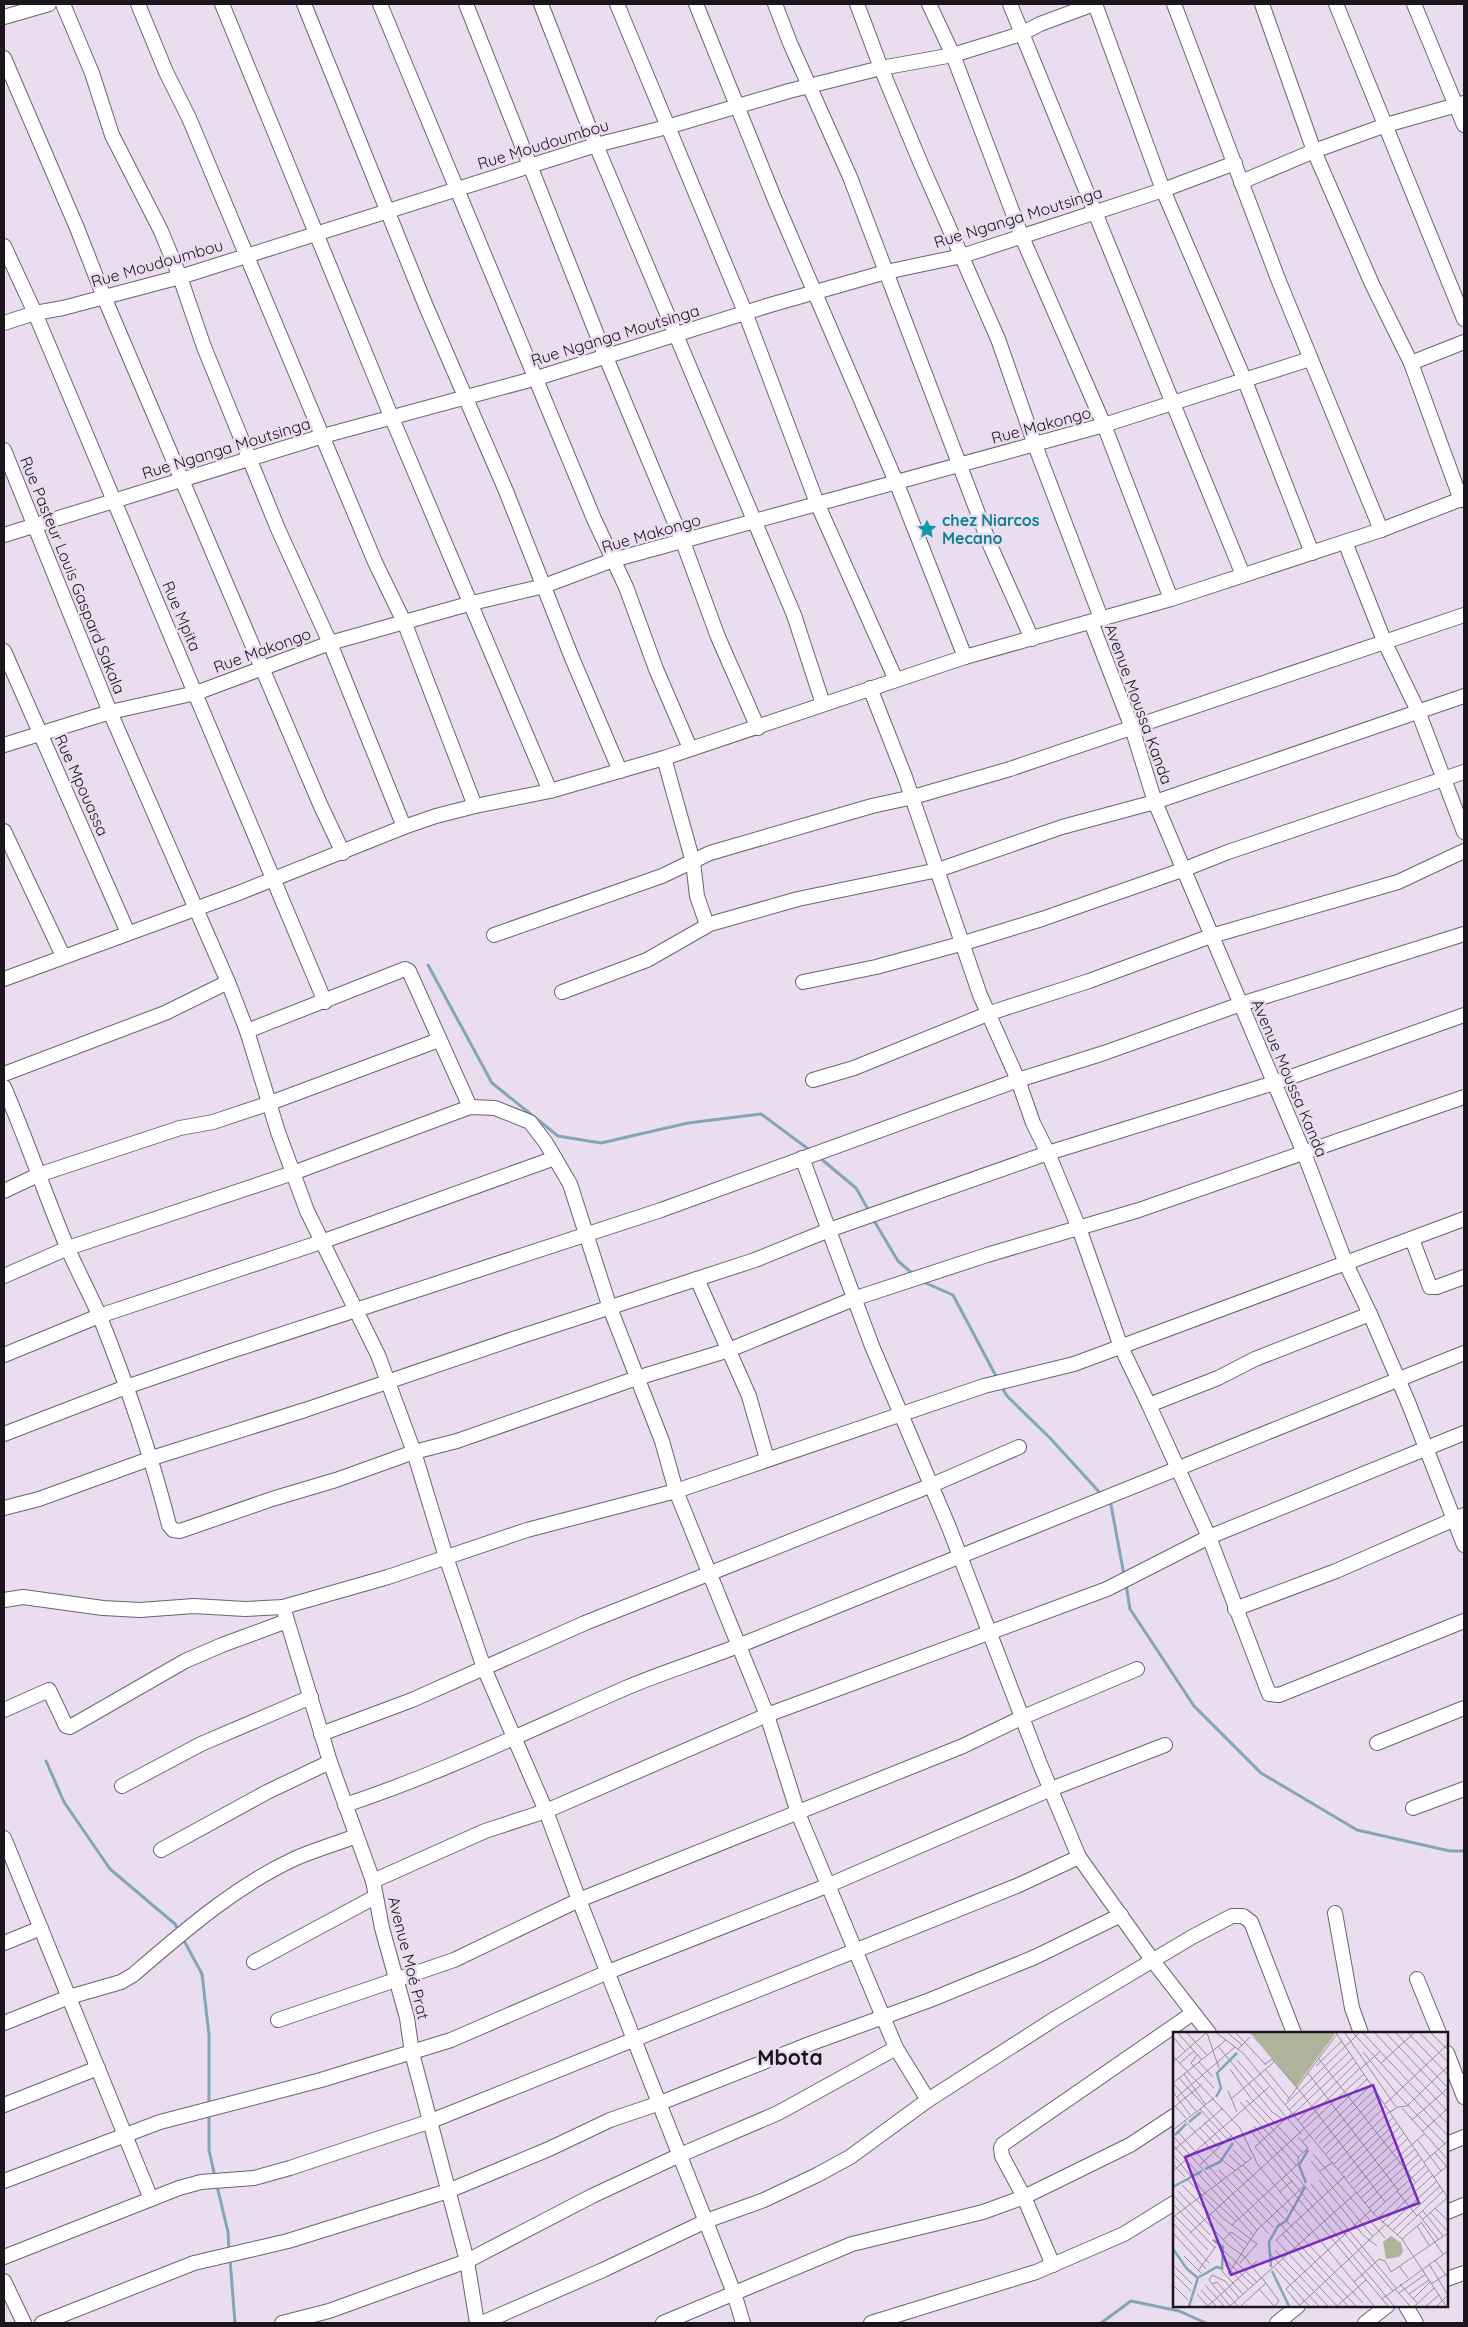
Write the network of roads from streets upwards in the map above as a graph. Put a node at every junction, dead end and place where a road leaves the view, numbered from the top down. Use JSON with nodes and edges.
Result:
{"nodes":[{"id":1,"x":49,"y":4,"type":"edge"},
{"id":2,"x":63,"y":4,"type":"edge"},
{"id":3,"x":138,"y":4,"type":"edge"},
{"id":4,"x":222,"y":4,"type":"edge"},
{"id":5,"x":304,"y":4,"type":"edge"},
{"id":6,"x":380,"y":4,"type":"edge"},
{"id":7,"x":466,"y":4,"type":"edge"},
{"id":8,"x":541,"y":4,"type":"edge"},
{"id":9,"x":617,"y":4,"type":"edge"},
{"id":10,"x":696,"y":4,"type":"edge"},
{"id":11,"x":775,"y":4,"type":"edge"},
{"id":12,"x":857,"y":4,"type":"edge"},
{"id":13,"x":930,"y":4,"type":"edge"},
{"id":14,"x":1010,"y":4,"type":"edge"},
{"id":15,"x":1094,"y":4,"type":"edge"},
{"id":16,"x":1174,"y":4,"type":"edge"},
{"id":17,"x":1262,"y":4,"type":"edge"},
{"id":18,"x":1336,"y":4,"type":"edge"},
{"id":19,"x":1414,"y":4,"type":"edge"},
{"id":20,"x":28,"y":7,"type":"edge"},
{"id":21,"x":4,"y":17,"type":"edge"},
{"id":22,"x":1021,"y":34,"type":"junction"},
{"id":23,"x":953,"y":55,"type":"junction"},
{"id":24,"x":4,"y":58,"type":"edge"},
{"id":25,"x":881,"y":68,"type":"junction"},
{"id":26,"x":810,"y":86,"type":"junction"},
{"id":27,"x":1461,"y":104,"type":"edge"},
{"id":28,"x":738,"y":106,"type":"junction"},
{"id":29,"x":1386,"y":125,"type":"junction"},
{"id":30,"x":1464,"y":125,"type":"edge"},
{"id":31,"x":667,"y":127,"type":"junction"},
{"id":32,"x":596,"y":145,"type":"junction"},
{"id":33,"x":1314,"y":150,"type":"junction"},
{"id":34,"x":1235,"y":163,"type":"junction"},
{"id":35,"x":530,"y":166,"type":"junction"},
{"id":36,"x":1241,"y":182,"type":"junction"},
{"id":37,"x":457,"y":189,"type":"junction"},
{"id":38,"x":1164,"y":190,"type":"junction"},
{"id":39,"x":387,"y":212,"type":"junction"},
{"id":40,"x":1095,"y":212,"type":"junction"},
{"id":41,"x":316,"y":233,"type":"junction"},
{"id":42,"x":1022,"y":237,"type":"junction"},
{"id":43,"x":4,"y":246,"type":"edge"},
{"id":44,"x":246,"y":256,"type":"junction"},
{"id":45,"x":962,"y":256,"type":"junction"},
{"id":46,"x":886,"y":272,"type":"junction"},
{"id":47,"x":180,"y":277,"type":"junction"},
{"id":48,"x":815,"y":292,"type":"junction"},
{"id":49,"x":104,"y":297,"type":"junction"},
{"id":50,"x":745,"y":312,"type":"junction"},
{"id":51,"x":35,"y":313,"type":"junction"},
{"id":52,"x":1464,"y":319,"type":"edge"},
{"id":53,"x":4,"y":323,"type":"edge"},
{"id":54,"x":675,"y":336,"type":"junction"},
{"id":55,"x":1464,"y":342,"type":"edge"},
{"id":56,"x":604,"y":356,"type":"junction"},
{"id":57,"x":1310,"y":359,"type":"junction"},
{"id":58,"x":1410,"y":363,"type":"junction"},
{"id":59,"x":537,"y":378,"type":"junction"},
{"id":60,"x":1245,"y":381,"type":"junction"},
{"id":61,"x":464,"y":396,"type":"junction"},
{"id":62,"x":1173,"y":402,"type":"junction"},
{"id":63,"x":391,"y":416,"type":"junction"},
{"id":64,"x":1104,"y":425,"type":"junction"},
{"id":65,"x":323,"y":436,"type":"junction"},
{"id":66,"x":1035,"y":445,"type":"junction"},
{"id":67,"x":4,"y":450,"type":"edge"},
{"id":68,"x":252,"y":459,"type":"junction"},
{"id":69,"x":959,"y":465,"type":"junction"},
{"id":70,"x":182,"y":478,"type":"junction"},
{"id":71,"x":897,"y":484,"type":"junction"},
{"id":72,"x":1462,"y":499,"type":"edge"},
{"id":73,"x":113,"y":502,"type":"junction"},
{"id":74,"x":817,"y":502,"type":"junction"},
{"id":75,"x":754,"y":521,"type":"junction"},
{"id":76,"x":36,"y":526,"type":"junction"},
{"id":77,"x":1382,"y":530,"type":"junction"},
{"id":78,"x":4,"y":535,"type":"edge"},
{"id":79,"x":683,"y":542,"type":"junction"},
{"id":80,"x":1344,"y":542,"type":"junction"},
{"id":81,"x":1312,"y":553,"type":"junction"},
{"id":82,"x":613,"y":560,"type":"junction"},
{"id":83,"x":1243,"y":575,"type":"junction"},
{"id":84,"x":544,"y":586,"type":"junction"},
{"id":85,"x":1171,"y":599,"type":"junction"},
{"id":86,"x":472,"y":603,"type":"junction"},
{"id":87,"x":1464,"y":615,"type":"edge"},
{"id":88,"x":1096,"y":620,"type":"junction"},
{"id":89,"x":405,"y":624,"type":"junction"},
{"id":90,"x":1032,"y":639,"type":"junction"},
{"id":91,"x":1385,"y":642,"type":"junction"},
{"id":92,"x":330,"y":644,"type":"junction"},
{"id":93,"x":4,"y":651,"type":"edge"},
{"id":94,"x":965,"y":656,"type":"junction"},
{"id":95,"x":263,"y":668,"type":"junction"},
{"id":96,"x":895,"y":678,"type":"junction"},
{"id":97,"x":870,"y":688,"type":"junction"},
{"id":98,"x":196,"y":693,"type":"junction"},
{"id":99,"x":1464,"y":696,"type":"edge"},
{"id":100,"x":823,"y":704,"type":"junction"},
{"id":101,"x":1418,"y":711,"type":"junction"},
{"id":102,"x":110,"y":712,"type":"junction"},
{"id":103,"x":758,"y":728,"type":"junction"},
{"id":104,"x":1132,"y":728,"type":"junction"},
{"id":105,"x":40,"y":736,"type":"junction"},
{"id":106,"x":4,"y":745,"type":"edge"},
{"id":107,"x":690,"y":748,"type":"junction"},
{"id":108,"x":664,"y":758,"type":"junction"},
{"id":109,"x":620,"y":771,"type":"junction"},
{"id":110,"x":1464,"y":772,"type":"edge"},
{"id":111,"x":1445,"y":779,"type":"junction"},
{"id":112,"x":550,"y":791,"type":"junction"},
{"id":113,"x":913,"y":797,"type":"junction"},
{"id":114,"x":1155,"y":802,"type":"junction"},
{"id":115,"x":475,"y":806,"type":"junction"},
{"id":116,"x":404,"y":827,"type":"junction"},
{"id":117,"x":4,"y":832,"type":"edge"},
{"id":118,"x":1464,"y":832,"type":"edge"},
{"id":119,"x":1464,"y":851,"type":"edge"},
{"id":120,"x":343,"y":853,"type":"junction"},
{"id":121,"x":693,"y":862,"type":"junction"},
{"id":122,"x":938,"y":870,"type":"junction"},
{"id":123,"x":1185,"y":870,"type":"junction"},
{"id":124,"x":274,"y":880,"type":"junction"},
{"id":125,"x":195,"y":908,"type":"junction"},
{"id":126,"x":707,"y":925,"type":"junction"},
{"id":127,"x":128,"y":933,"type":"junction"},
{"id":128,"x":1464,"y":934,"type":"edge"},
{"id":129,"x":494,"y":935,"type":"dead end"},
{"id":130,"x":1211,"y":936,"type":"junction"},
{"id":131,"x":964,"y":943,"type":"junction"},
{"id":132,"x":63,"y":956,"type":"junction"},
{"id":133,"x":4,"y":979,"type":"edge"},
{"id":134,"x":228,"y":982,"type":"junction"},
{"id":135,"x":803,"y":982,"type":"dead end"},
{"id":136,"x":562,"y":992,"type":"dead end"},
{"id":137,"x":325,"y":1002,"type":"junction"},
{"id":138,"x":1241,"y":1004,"type":"junction"},
{"id":139,"x":990,"y":1013,"type":"junction"},
{"id":140,"x":1464,"y":1015,"type":"edge"},
{"id":141,"x":247,"y":1031,"type":"junction"},
{"id":142,"x":439,"y":1040,"type":"junction"},
{"id":143,"x":4,"y":1074,"type":"edge"},
{"id":144,"x":813,"y":1080,"type":"dead end"},
{"id":145,"x":1018,"y":1080,"type":"junction"},
{"id":146,"x":1274,"y":1083,"type":"junction"},
{"id":147,"x":4,"y":1087,"type":"edge"},
{"id":148,"x":1464,"y":1097,"type":"edge"},
{"id":149,"x":270,"y":1103,"type":"junction"},
{"id":150,"x":470,"y":1107,"type":"junction"},
{"id":151,"x":9,"y":1114,"type":"edge"},
{"id":152,"x":1048,"y":1153,"type":"junction"},
{"id":153,"x":1304,"y":1153,"type":"junction"},
{"id":154,"x":555,"y":1158,"type":"junction"},
{"id":155,"x":802,"y":1158,"type":"junction"},
{"id":156,"x":293,"y":1173,"type":"junction"},
{"id":157,"x":38,"y":1175,"type":"junction"},
{"id":158,"x":4,"y":1191,"type":"edge"},
{"id":159,"x":1464,"y":1219,"type":"edge"},
{"id":160,"x":1079,"y":1228,"type":"junction"},
{"id":161,"x":830,"y":1230,"type":"junction"},
{"id":162,"x":588,"y":1233,"type":"junction"},
{"id":163,"x":1412,"y":1239,"type":"junction"},
{"id":164,"x":321,"y":1242,"type":"junction"},
{"id":165,"x":68,"y":1248,"type":"junction"},
{"id":166,"x":1346,"y":1264,"type":"junction"},
{"id":167,"x":4,"y":1276,"type":"edge"},
{"id":168,"x":1464,"y":1277,"type":"edge"},
{"id":169,"x":698,"y":1279,"type":"junction"},
{"id":170,"x":856,"y":1298,"type":"junction"},
{"id":171,"x":610,"y":1308,"type":"junction"},
{"id":172,"x":356,"y":1312,"type":"junction"},
{"id":173,"x":1370,"y":1314,"type":"junction"},
{"id":174,"x":99,"y":1316,"type":"junction"},
{"id":175,"x":1121,"y":1347,"type":"junction"},
{"id":176,"x":729,"y":1350,"type":"junction"},
{"id":177,"x":1464,"y":1353,"type":"edge"},
{"id":178,"x":4,"y":1355,"type":"edge"},
{"id":179,"x":637,"y":1378,"type":"junction"},
{"id":180,"x":1398,"y":1379,"type":"junction"},
{"id":181,"x":388,"y":1382,"type":"junction"},
{"id":182,"x":126,"y":1387,"type":"junction"},
{"id":183,"x":1149,"y":1405,"type":"junction"},
{"id":184,"x":901,"y":1416,"type":"junction"},
{"id":185,"x":1464,"y":1433,"type":"edge"},
{"id":186,"x":4,"y":1434,"type":"edge"},
{"id":187,"x":1019,"y":1447,"type":"dead end"},
{"id":188,"x":1426,"y":1448,"type":"junction"},
{"id":189,"x":414,"y":1452,"type":"junction"},
{"id":190,"x":152,"y":1458,"type":"junction"},
{"id":191,"x":767,"y":1459,"type":"junction"},
{"id":192,"x":1179,"y":1469,"type":"junction"},
{"id":193,"x":932,"y":1485,"type":"junction"},
{"id":194,"x":676,"y":1491,"type":"junction"},
{"id":195,"x":4,"y":1508,"type":"edge"},
{"id":196,"x":1459,"y":1517,"type":"edge"},
{"id":197,"x":1209,"y":1537,"type":"junction"},
{"id":198,"x":1464,"y":1545,"type":"edge"},
{"id":199,"x":960,"y":1556,"type":"junction"},
{"id":200,"x":446,"y":1557,"type":"junction"},
{"id":201,"x":708,"y":1574,"type":"junction"},
{"id":202,"x":4,"y":1600,"type":"edge"},
{"id":203,"x":1235,"y":1609,"type":"junction"},
{"id":204,"x":285,"y":1614,"type":"junction"},
{"id":205,"x":1464,"y":1621,"type":"edge"},
{"id":206,"x":990,"y":1632,"type":"junction"},
{"id":207,"x":738,"y":1646,"type":"junction"},
{"id":208,"x":484,"y":1668,"type":"junction"},
{"id":209,"x":1137,"y":1670,"type":"dead end"},
{"id":210,"x":311,"y":1697,"type":"junction"},
{"id":211,"x":1464,"y":1708,"type":"edge"},
{"id":212,"x":4,"y":1710,"type":"edge"},
{"id":213,"x":767,"y":1715,"type":"junction"},
{"id":214,"x":1023,"y":1717,"type":"junction"},
{"id":215,"x":321,"y":1734,"type":"junction"},
{"id":216,"x":515,"y":1738,"type":"junction"},
{"id":217,"x":1377,"y":1743,"type":"dead end"},
{"id":218,"x":1165,"y":1746,"type":"dead end"},
{"id":219,"x":330,"y":1762,"type":"junction"},
{"id":220,"x":122,"y":1786,"type":"dead end"},
{"id":221,"x":1464,"y":1789,"type":"edge"},
{"id":222,"x":1051,"y":1790,"type":"junction"},
{"id":223,"x":345,"y":1805,"type":"junction"},
{"id":224,"x":1413,"y":1808,"type":"dead end"},
{"id":225,"x":546,"y":1811,"type":"junction"},
{"id":226,"x":798,"y":1813,"type":"junction"},
{"id":227,"x":356,"y":1836,"type":"junction"},
{"id":228,"x":4,"y":1838,"type":"edge"},
{"id":229,"x":161,"y":1850,"type":"dead end"},
{"id":230,"x":1079,"y":1856,"type":"junction"},
{"id":231,"x":8,"y":1861,"type":"edge"},
{"id":232,"x":373,"y":1881,"type":"junction"},
{"id":233,"x":829,"y":1885,"type":"junction"},
{"id":234,"x":375,"y":1897,"type":"junction"},
{"id":235,"x":579,"y":1900,"type":"junction"},
{"id":236,"x":1335,"y":1913,"type":"dead end"},
{"id":237,"x":1121,"y":1915,"type":"junction"},
{"id":238,"x":41,"y":1928,"type":"junction"},
{"id":239,"x":4,"y":1944,"type":"edge"},
{"id":240,"x":854,"y":1950,"type":"junction"},
{"id":241,"x":1153,"y":1961,"type":"junction"},
{"id":242,"x":254,"y":1962,"type":"dead end"},
{"id":243,"x":608,"y":1972,"type":"junction"},
{"id":244,"x":1417,"y":1978,"type":"dead end"},
{"id":245,"x":396,"y":1981,"type":"junction"},
{"id":246,"x":69,"y":1997,"type":"junction"},
{"id":247,"x":1193,"y":2013,"type":"junction"},
{"id":248,"x":883,"y":2016,"type":"junction"},
{"id":249,"x":278,"y":2020,"type":"dead end"},
{"id":250,"x":4,"y":2023,"type":"edge"},
{"id":251,"x":1208,"y":2032,"type":"edge"},
{"id":252,"x":1294,"y":2032,"type":"edge"},
{"id":253,"x":1361,"y":2032,"type":"edge"},
{"id":254,"x":1439,"y":2032,"type":"edge"},
{"id":255,"x":634,"y":2039,"type":"junction"},
{"id":256,"x":896,"y":2048,"type":"junction"},
{"id":257,"x":412,"y":2053,"type":"junction"},
{"id":258,"x":1448,"y":2055,"type":"edge"},
{"id":259,"x":1454,"y":2066,"type":"edge"},
{"id":260,"x":98,"y":2068,"type":"junction"},
{"id":261,"x":1464,"y":2097,"type":"edge"},
{"id":262,"x":928,"y":2100,"type":"junction"},
{"id":263,"x":4,"y":2104,"type":"edge"},
{"id":264,"x":660,"y":2104,"type":"junction"},
{"id":265,"x":1173,"y":2117,"type":"edge"},
{"id":266,"x":431,"y":2121,"type":"junction"},
{"id":267,"x":126,"y":2135,"type":"junction"},
{"id":268,"x":1464,"y":2137,"type":"edge"},
{"id":269,"x":1448,"y":2144,"type":"edge"},
{"id":270,"x":680,"y":2155,"type":"junction"},
{"id":271,"x":4,"y":2181,"type":"edge"},
{"id":272,"x":448,"y":2191,"type":"junction"},
{"id":273,"x":1024,"y":2197,"type":"junction"},
{"id":274,"x":151,"y":2199,"type":"junction"},
{"id":275,"x":1173,"y":2204,"type":"edge"},
{"id":276,"x":1464,"y":2205,"type":"edge"},
{"id":277,"x":1448,"y":2212,"type":"edge"},
{"id":278,"x":706,"y":2221,"type":"junction"},
{"id":279,"x":4,"y":2257,"type":"edge"},
{"id":280,"x":467,"y":2261,"type":"junction"},
{"id":281,"x":1053,"y":2265,"type":"junction"},
{"id":282,"x":1464,"y":2273,"type":"edge"},
{"id":283,"x":1448,"y":2279,"type":"edge"},
{"id":284,"x":4,"y":2281,"type":"edge"},
{"id":285,"x":734,"y":2292,"type":"junction"},
{"id":286,"x":1297,"y":2307,"type":"edge"},
{"id":287,"x":1386,"y":2307,"type":"edge"},
{"id":288,"x":1407,"y":2307,"type":"edge"},
{"id":289,"x":24,"y":2323,"type":"edge"},
{"id":290,"x":42,"y":2323,"type":"edge"},
{"id":291,"x":282,"y":2323,"type":"edge"},
{"id":292,"x":477,"y":2323,"type":"edge"},
{"id":293,"x":482,"y":2323,"type":"edge"},
{"id":294,"x":664,"y":2323,"type":"edge"},
{"id":295,"x":743,"y":2323,"type":"edge"},
{"id":296,"x":871,"y":2323,"type":"edge"},
{"id":297,"x":1277,"y":2323,"type":"edge"},
{"id":298,"x":1365,"y":2323,"type":"edge"},
{"id":299,"x":1416,"y":2323,"type":"edge"}],
"edges":[{"from":1,"to":20,"type":"street"},
{"from":2,"to":47,"type":"street"},
{"from":3,"to":44,"type":"street"},
{"from":4,"to":41,"type":"street"},
{"from":5,"to":39,"type":"street"},
{"from":6,"to":37,"type":"street"},
{"from":7,"to":35,"type":"street"},
{"from":8,"to":32,"type":"street"},
{"from":9,"to":31,"type":"street"},
{"from":10,"to":28,"type":"street"},
{"from":11,"to":26,"type":"street"},
{"from":12,"to":25,"type":"street","name":"Avenue Moussa Kanda"},
{"from":13,"to":23,"type":"street"},
{"from":14,"to":22,"type":"street"},
{"from":15,"to":22,"type":"street","name":"Rue Moudoumbou"},
{"from":15,"to":38,"type":"street"},
{"from":16,"to":34,"type":"street"},
{"from":17,"to":33,"type":"street"},
{"from":18,"to":29,"type":"street"},
{"from":19,"to":27,"type":"street"},
{"from":20,"to":21,"type":"street"},
{"from":22,"to":23,"type":"street","name":"Rue Moudoumbou"},
{"from":22,"to":40,"type":"street"},
{"from":23,"to":25,"type":"street","name":"Rue Moudoumbou"},
{"from":23,"to":42,"type":"street"},
{"from":24,"to":49,"type":"street"},
{"from":25,"to":26,"type":"street","name":"Rue Moudoumbou"},
{"from":25,"to":45,"type":"street","name":"Avenue Moussa Kanda"},
{"from":26,"to":28,"type":"street","name":"Rue Moudoumbou"},
{"from":26,"to":46,"type":"street"},
{"from":27,"to":29,"type":"street"},
{"from":27,"to":30,"type":"street"},
{"from":28,"to":31,"type":"street","name":"Rue Moudoumbou"},
{"from":28,"to":48,"type":"street"},
{"from":29,"to":33,"type":"street"},
{"from":29,"to":52,"type":"street"},
{"from":31,"to":32,"type":"street","name":"Rue Moudoumbou"},
{"from":31,"to":50,"type":"street"},
{"from":32,"to":35,"type":"street","name":"Rue Moudoumbou"},
{"from":32,"to":54,"type":"street"},
{"from":33,"to":36,"type":"street"},
{"from":33,"to":58,"type":"street"},
{"from":34,"to":36,"type":"street"},
{"from":34,"to":38,"type":"street","name":"Rue Nganga Moutsinga"},
{"from":35,"to":37,"type":"street","name":"Rue Moudoumbou"},
{"from":35,"to":56,"type":"street"},
{"from":36,"to":57,"type":"street"},
{"from":37,"to":39,"type":"street","name":"Rue Moudoumbou"},
{"from":37,"to":59,"type":"street"},
{"from":38,"to":40,"type":"street","name":"Rue Nganga Moutsinga"},
{"from":38,"to":60,"type":"street"},
{"from":39,"to":41,"type":"street","name":"Rue Moudoumbou"},
{"from":39,"to":61,"type":"street"},
{"from":40,"to":42,"type":"street","name":"Rue Nganga Moutsinga"},
{"from":40,"to":62,"type":"street"},
{"from":41,"to":44,"type":"street","name":"Rue Moudoumbou"},
{"from":41,"to":63,"type":"street"},
{"from":42,"to":45,"type":"street","name":"Rue Nganga Moutsinga"},
{"from":42,"to":64,"type":"street"},
{"from":43,"to":51,"type":"street","name":"Rue Mpita"},
{"from":44,"to":47,"type":"street","name":"Rue Moudoumbou"},
{"from":44,"to":65,"type":"street"},
{"from":45,"to":46,"type":"street","name":"Rue Nganga Moutsinga"},
{"from":45,"to":66,"type":"street","name":"Avenue Moussa Kanda"},
{"from":46,"to":48,"type":"street","name":"Rue Nganga Moutsinga"},
{"from":46,"to":69,"type":"street"},
{"from":47,"to":49,"type":"street","name":"Rue Moudoumbou"},
{"from":47,"to":68,"type":"street"},
{"from":48,"to":50,"type":"street","name":"Rue Nganga Moutsinga"},
{"from":48,"to":71,"type":"street"},
{"from":49,"to":51,"type":"street","name":"Rue Moudoumbou"},
{"from":49,"to":70,"type":"street"},
{"from":50,"to":54,"type":"street","name":"Rue Nganga Moutsinga"},
{"from":50,"to":74,"type":"street"},
{"from":51,"to":53,"type":"street","name":"Rue Moudoumbou"},
{"from":51,"to":73,"type":"street","name":"Rue Mpita"},
{"from":54,"to":56,"type":"street","name":"Rue Nganga Moutsinga"},
{"from":54,"to":75,"type":"street"},
{"from":55,"to":58,"type":"street"},
{"from":56,"to":59,"type":"street","name":"Rue Nganga Moutsinga"},
{"from":56,"to":79,"type":"street"},
{"from":57,"to":60,"type":"street","name":"Rue Makongo"},
{"from":57,"to":77,"type":"street"},
{"from":58,"to":72,"type":"street"},
{"from":59,"to":61,"type":"street","name":"Rue Nganga Moutsinga"},
{"from":59,"to":82,"type":"street"},
{"from":60,"to":62,"type":"street","name":"Rue Makongo"},
{"from":60,"to":81,"type":"street"},
{"from":61,"to":63,"type":"street","name":"Rue Nganga Moutsinga"},
{"from":61,"to":84,"type":"street"},
{"from":62,"to":64,"type":"street","name":"Rue Makongo"},
{"from":62,"to":83,"type":"street"},
{"from":63,"to":65,"type":"street","name":"Rue Nganga Moutsinga"},
{"from":63,"to":86,"type":"street"},
{"from":64,"to":66,"type":"street","name":"Rue Makongo"},
{"from":64,"to":85,"type":"street"},
{"from":65,"to":68,"type":"street","name":"Rue Nganga Moutsinga"},
{"from":65,"to":89,"type":"street"},
{"from":66,"to":69,"type":"street","name":"Rue Makongo"},
{"from":66,"to":88,"type":"street","name":"Avenue Moussa Kanda"},
{"from":67,"to":76,"type":"street","name":"Rue Pasteur Louis Gaspard Sakala"},
{"from":68,"to":70,"type":"street","name":"Rue Nganga Moutsinga"},
{"from":68,"to":92,"type":"street"},
{"from":69,"to":71,"type":"street","name":"Rue Makongo"},
{"from":69,"to":90,"type":"street"},
{"from":70,"to":73,"type":"street","name":"Rue Nganga Moutsinga"},
{"from":70,"to":95,"type":"street"},
{"from":71,"to":74,"type":"street","name":"Rue Makongo"},
{"from":71,"to":94,"type":"street"},
{"from":72,"to":77,"type":"street"},
{"from":73,"to":76,"type":"street","name":"Rue Nganga Moutsinga"},
{"from":73,"to":98,"type":"street","name":"Rue Mpita"},
{"from":74,"to":75,"type":"street","name":"Rue Makongo"},
{"from":74,"to":96,"type":"street"},
{"from":75,"to":79,"type":"street","name":"Rue Makongo"},
{"from":75,"to":100,"type":"street"},
{"from":76,"to":78,"type":"street","name":"Rue Nganga Moutsinga"},
{"from":76,"to":102,"type":"street","name":"Rue Pasteur Louis Gaspard Sakala"},
{"from":77,"to":80,"type":"street"},
{"from":79,"to":82,"type":"street","name":"Rue Makongo"},
{"from":79,"to":103,"type":"street"},
{"from":80,"to":81,"type":"street"},
{"from":80,"to":91,"type":"street"},
{"from":81,"to":83,"type":"street"},
{"from":82,"to":84,"type":"street","name":"Rue Makongo"},
{"from":82,"to":107,"type":"street"},
{"from":83,"to":85,"type":"street"},
{"from":84,"to":86,"type":"street","name":"Rue Makongo"},
{"from":84,"to":109,"type":"street"},
{"from":85,"to":88,"type":"street"},
{"from":86,"to":89,"type":"street","name":"Rue Makongo"},
{"from":86,"to":112,"type":"street"},
{"from":87,"to":91,"type":"street"},
{"from":88,"to":90,"type":"street"},
{"from":88,"to":104,"type":"street","name":"Avenue Moussa Kanda"},
{"from":89,"to":92,"type":"street","name":"Rue Makongo"},
{"from":89,"to":115,"type":"street"},
{"from":90,"to":94,"type":"street"},
{"from":91,"to":101,"type":"street"},
{"from":91,"to":104,"type":"street"},
{"from":92,"to":95,"type":"street","name":"Rue Makongo"},
{"from":92,"to":116,"type":"street"},
{"from":93,"to":105,"type":"street","name":"Rue Mpouassa"},
{"from":94,"to":96,"type":"street"},
{"from":95,"to":98,"type":"street","name":"Rue Makongo"},
{"from":95,"to":120,"type":"street"},
{"from":96,"to":97,"type":"street"},
{"from":97,"to":100,"type":"street"},
{"from":97,"to":113,"type":"street"},
{"from":98,"to":102,"type":"street","name":"Rue Makongo"},
{"from":98,"to":124,"type":"street","name":"Rue Mpita"},
{"from":99,"to":101,"type":"street"},
{"from":100,"to":103,"type":"street"},
{"from":101,"to":111,"type":"street"},
{"from":101,"to":114,"type":"street"},
{"from":102,"to":105,"type":"street","name":"Rue Makongo"},
{"from":102,"to":125,"type":"street","name":"Rue Pasteur Louis Gaspard Sakala"},
{"from":103,"to":107,"type":"street"},
{"from":104,"to":113,"type":"street"},
{"from":104,"to":114,"type":"street","name":"Avenue Moussa Kanda"},
{"from":105,"to":106,"type":"street","name":"Rue Makongo"},
{"from":105,"to":127,"type":"street","name":"Rue Mpouassa"},
{"from":107,"to":108,"type":"street"},
{"from":108,"to":109,"type":"street"},
{"from":108,"to":121,"type":"street"},
{"from":109,"to":112,"type":"street"},
{"from":110,"to":111,"type":"street"},
{"from":111,"to":118,"type":"street"},
{"from":111,"to":123,"type":"street"},
{"from":112,"to":115,"type":"street"},
{"from":113,"to":121,"type":"street"},
{"from":113,"to":122,"type":"street"},
{"from":114,"to":122,"type":"street"},
{"from":114,"to":123,"type":"street","name":"Avenue Moussa Kanda"},
{"from":115,"to":116,"type":"street"},
{"from":116,"to":120,"type":"street"},
{"from":117,"to":132,"type":"street"},
{"from":119,"to":130,"type":"street"},
{"from":120,"to":124,"type":"street"},
{"from":121,"to":126,"type":"street"},
{"from":121,"to":129,"type":"street"},
{"from":122,"to":126,"type":"street"},
{"from":122,"to":131,"type":"street"},
{"from":123,"to":130,"type":"street","name":"Avenue Moussa Kanda"},
{"from":123,"to":131,"type":"street"},
{"from":124,"to":125,"type":"street"},
{"from":124,"to":137,"type":"street","name":"Rue Mpita"},
{"from":125,"to":127,"type":"street"},
{"from":125,"to":134,"type":"street","name":"Rue Pasteur Louis Gaspard Sakala"},
{"from":126,"to":136,"type":"street"},
{"from":127,"to":132,"type":"street"},
{"from":128,"to":138,"type":"street"},
{"from":130,"to":138,"type":"street","name":"Avenue Moussa Kanda"},
{"from":130,"to":139,"type":"street"},
{"from":131,"to":135,"type":"street"},
{"from":131,"to":139,"type":"street"},
{"from":132,"to":133,"type":"street"},
{"from":134,"to":141,"type":"street","name":"Rue Pasteur Louis Gaspard Sakala"},
{"from":134,"to":143,"type":"street"},
{"from":137,"to":141,"type":"street"},
{"from":137,"to":142,"type":"street"},
{"from":138,"to":145,"type":"street"},
{"from":138,"to":146,"type":"street","name":"Avenue Moussa Kanda"},
{"from":139,"to":144,"type":"street"},
{"from":139,"to":145,"type":"street"},
{"from":140,"to":146,"type":"street"},
{"from":141,"to":149,"type":"street","name":"Rue Pasteur Louis Gaspard Sakala"},
{"from":142,"to":149,"type":"street"},
{"from":142,"to":150,"type":"street"},
{"from":145,"to":152,"type":"street"},
{"from":145,"to":155,"type":"street"},
{"from":146,"to":152,"type":"street"},
{"from":146,"to":153,"type":"street","name":"Avenue Moussa Kanda"},
{"from":147,"to":151,"type":"street"},
{"from":148,"to":153,"type":"street"},
{"from":149,"to":156,"type":"street","name":"Rue Pasteur Louis Gaspard Sakala"},
{"from":149,"to":157,"type":"street"},
{"from":150,"to":154,"type":"street"},
{"from":150,"to":156,"type":"street"},
{"from":151,"to":157,"type":"street"},
{"from":152,"to":160,"type":"street"},
{"from":152,"to":161,"type":"street"},
{"from":153,"to":160,"type":"street"},
{"from":153,"to":166,"type":"street","name":"Avenue Moussa Kanda"},
{"from":154,"to":162,"type":"street"},
{"from":154,"to":164,"type":"street"},
{"from":155,"to":161,"type":"street"},
{"from":155,"to":162,"type":"street"},
{"from":156,"to":164,"type":"street","name":"Rue Pasteur Louis Gaspard Sakala"},
{"from":156,"to":165,"type":"street"},
{"from":157,"to":158,"type":"street"},
{"from":157,"to":165,"type":"street"},
{"from":159,"to":163,"type":"street"},
{"from":160,"to":170,"type":"street"},
{"from":160,"to":175,"type":"street"},
{"from":161,"to":169,"type":"street"},
{"from":161,"to":170,"type":"street"},
{"from":162,"to":171,"type":"street"},
{"from":162,"to":172,"type":"street"},
{"from":163,"to":166,"type":"street"},
{"from":163,"to":168,"type":"street"},
{"from":164,"to":172,"type":"street","name":"Rue Pasteur Louis Gaspard Sakala"},
{"from":164,"to":174,"type":"street"},
{"from":165,"to":167,"type":"street"},
{"from":165,"to":174,"type":"street"},
{"from":166,"to":173,"type":"street","name":"Avenue Moussa Kanda"},
{"from":166,"to":175,"type":"street"},
{"from":169,"to":171,"type":"street"},
{"from":169,"to":176,"type":"street"},
{"from":170,"to":176,"type":"street"},
{"from":170,"to":184,"type":"street"},
{"from":171,"to":179,"type":"street"},
{"from":171,"to":181,"type":"street"},
{"from":172,"to":181,"type":"street","name":"Rue Pasteur Louis Gaspard Sakala"},
{"from":172,"to":182,"type":"street"},
{"from":173,"to":180,"type":"street","name":"Avenue Moussa Kanda"},
{"from":173,"to":183,"type":"street"},
{"from":174,"to":178,"type":"street"},
{"from":174,"to":182,"type":"street"},
{"from":175,"to":183,"type":"street"},
{"from":175,"to":184,"type":"street"},
{"from":176,"to":179,"type":"street"},
{"from":176,"to":191,"type":"street"},
{"from":177,"to":180,"type":"street"},
{"from":179,"to":189,"type":"street"},
{"from":179,"to":194,"type":"street"},
{"from":180,"to":188,"type":"street","name":"Avenue Moussa Kanda"},
{"from":180,"to":192,"type":"street"},
{"from":181,"to":189,"type":"street","name":"Rue Pasteur Louis Gaspard Sakala"},
{"from":181,"to":190,"type":"street"},
{"from":182,"to":186,"type":"street"},
{"from":182,"to":190,"type":"street"},
{"from":183,"to":192,"type":"street"},
{"from":184,"to":191,"type":"street"},
{"from":184,"to":193,"type":"street"},
{"from":185,"to":188,"type":"street"},
{"from":187,"to":193,"type":"street"},
{"from":188,"to":196,"type":"street","name":"Avenue Moussa Kanda"},
{"from":188,"to":197,"type":"street"},
{"from":189,"to":190,"type":"street"},
{"from":189,"to":200,"type":"street","name":"Rue Pasteur Louis Gaspard Sakala"},
{"from":190,"to":195,"type":"street"},
{"from":191,"to":194,"type":"street"},
{"from":192,"to":197,"type":"street"},
{"from":192,"to":199,"type":"street"},
{"from":193,"to":199,"type":"street"},
{"from":193,"to":201,"type":"street"},
{"from":194,"to":200,"type":"street"},
{"from":194,"to":201,"type":"street"},
{"from":196,"to":198,"type":"street","name":"Avenue Moussa Kanda"},
{"from":196,"to":203,"type":"street"},
{"from":197,"to":203,"type":"street"},
{"from":197,"to":206,"type":"street"},
{"from":199,"to":206,"type":"street"},
{"from":199,"to":207,"type":"street"},
{"from":200,"to":204,"type":"street"},
{"from":200,"to":208,"type":"street","name":"Rue Pasteur Louis Gaspard Sakala"},
{"from":201,"to":207,"type":"street"},
{"from":201,"to":208,"type":"street"},
{"from":202,"to":204,"type":"street"},
{"from":203,"to":205,"type":"street"},
{"from":204,"to":210,"type":"street","name":"Avenue Moé Prat"},
{"from":204,"to":212,"type":"street"},
{"from":206,"to":213,"type":"street"},
{"from":206,"to":214,"type":"street"},
{"from":207,"to":213,"type":"street"},
{"from":207,"to":216,"type":"street"},
{"from":208,"to":215,"type":"street"},
{"from":208,"to":216,"type":"street","name":"Rue Pasteur Louis Gaspard Sakala"},
{"from":209,"to":214,"type":"street"},
{"from":210,"to":215,"type":"street","name":"Avenue Moé Prat"},
{"from":210,"to":220,"type":"street"},
{"from":211,"to":217,"type":"street"},
{"from":213,"to":225,"type":"street"},
{"from":213,"to":226,"type":"street"},
{"from":214,"to":222,"type":"street"},
{"from":214,"to":226,"type":"street"},
{"from":215,"to":219,"type":"street","name":"Avenue Moé Prat"},
{"from":216,"to":223,"type":"street"},
{"from":216,"to":225,"type":"street","name":"Rue Pasteur Louis Gaspard Sakala"},
{"from":218,"to":222,"type":"street"},
{"from":219,"to":223,"type":"street","name":"Avenue Moé Prat"},
{"from":219,"to":229,"type":"street"},
{"from":221,"to":224,"type":"street"},
{"from":222,"to":230,"type":"street"},
{"from":222,"to":233,"type":"street"},
{"from":223,"to":227,"type":"street","name":"Avenue Moé Prat"},
{"from":225,"to":232,"type":"street"},
{"from":225,"to":235,"type":"street","name":"Rue Pasteur Louis Gaspard Sakala"},
{"from":226,"to":233,"type":"street"},
{"from":226,"to":235,"type":"street"},
{"from":227,"to":232,"type":"street","name":"Avenue Moé Prat"},
{"from":227,"to":246,"type":"street"},
{"from":228,"to":231,"type":"street"},
{"from":230,"to":237,"type":"street"},
{"from":230,"to":240,"type":"street"},
{"from":231,"to":238,"type":"street"},
{"from":232,"to":234,"type":"street","name":"Avenue Moé Prat"},
{"from":233,"to":240,"type":"street"},
{"from":233,"to":243,"type":"street"},
{"from":234,"to":242,"type":"street"},
{"from":234,"to":245,"type":"street","name":"Avenue Moé Prat"},
{"from":235,"to":243,"type":"street","name":"Rue Pasteur Louis Gaspard Sakala"},
{"from":235,"to":245,"type":"street"},
{"from":236,"to":253,"type":"street"},
{"from":237,"to":241,"type":"street"},
{"from":237,"to":248,"type":"street"},
{"from":238,"to":239,"type":"street"},
{"from":238,"to":246,"type":"street"},
{"from":240,"to":248,"type":"street"},
{"from":240,"to":255,"type":"street"},
{"from":241,"to":247,"type":"street"},
{"from":241,"to":252,"type":"street"},
{"from":241,"to":262,"type":"street"},
{"from":243,"to":255,"type":"street","name":"Rue Pasteur Louis Gaspard Sakala"},
{"from":243,"to":257,"type":"street"},
{"from":244,"to":254,"type":"street"},
{"from":245,"to":249,"type":"street"},
{"from":245,"to":257,"type":"street","name":"Avenue Moé Prat"},
{"from":246,"to":250,"type":"street"},
{"from":246,"to":260,"type":"street"},
{"from":247,"to":251,"type":"street"},
{"from":247,"to":273,"type":"street"},
{"from":248,"to":256,"type":"street"},
{"from":248,"to":264,"type":"street"},
{"from":255,"to":264,"type":"street","name":"Rue Pasteur Louis Gaspard Sakala"},
{"from":255,"to":266,"type":"street"},
{"from":256,"to":262,"type":"street"},
{"from":256,"to":270,"type":"street"},
{"from":257,"to":266,"type":"street","name":"Avenue Moé Prat"},
{"from":257,"to":267,"type":"street"},
{"from":258,"to":259,"type":"street"},
{"from":259,"to":261,"type":"street"},
{"from":260,"to":263,"type":"street"},
{"from":260,"to":267,"type":"street"},
{"from":262,"to":278,"type":"street"},
{"from":264,"to":270,"type":"street","name":"Rue Pasteur Louis Gaspard Sakala"},
{"from":264,"to":272,"type":"street"},
{"from":265,"to":273,"type":"street"},
{"from":266,"to":272,"type":"street","name":"Avenue Moé Prat"},
{"from":266,"to":274,"type":"street"},
{"from":267,"to":271,"type":"street"},
{"from":267,"to":274,"type":"street"},
{"from":268,"to":269,"type":"street"},
{"from":270,"to":278,"type":"street","name":"Rue Pasteur Louis Gaspard Sakala"},
{"from":270,"to":280,"type":"street"},
{"from":272,"to":280,"type":"street","name":"Avenue Moé Prat"},
{"from":272,"to":290,"type":"street"},
{"from":273,"to":281,"type":"street"},
{"from":273,"to":285,"type":"street"},
{"from":274,"to":279,"type":"street"},
{"from":275,"to":281,"type":"street"},
{"from":276,"to":277,"type":"street"},
{"from":278,"to":285,"type":"street","name":"Rue Pasteur Louis Gaspard Sakala"},
{"from":278,"to":293,"type":"street"},
{"from":280,"to":291,"type":"street"},
{"from":280,"to":292,"type":"street","name":"Avenue Moé Prat"},
{"from":281,"to":296,"type":"street"},
{"from":282,"to":283,"type":"street"},
{"from":284,"to":289,"type":"street"},
{"from":285,"to":294,"type":"street"},
{"from":285,"to":295,"type":"street","name":"Rue Pasteur Louis Gaspard Sakala"},
{"from":286,"to":297,"type":"street"},
{"from":287,"to":298,"type":"street"},
{"from":288,"to":299,"type":"street"}]}
